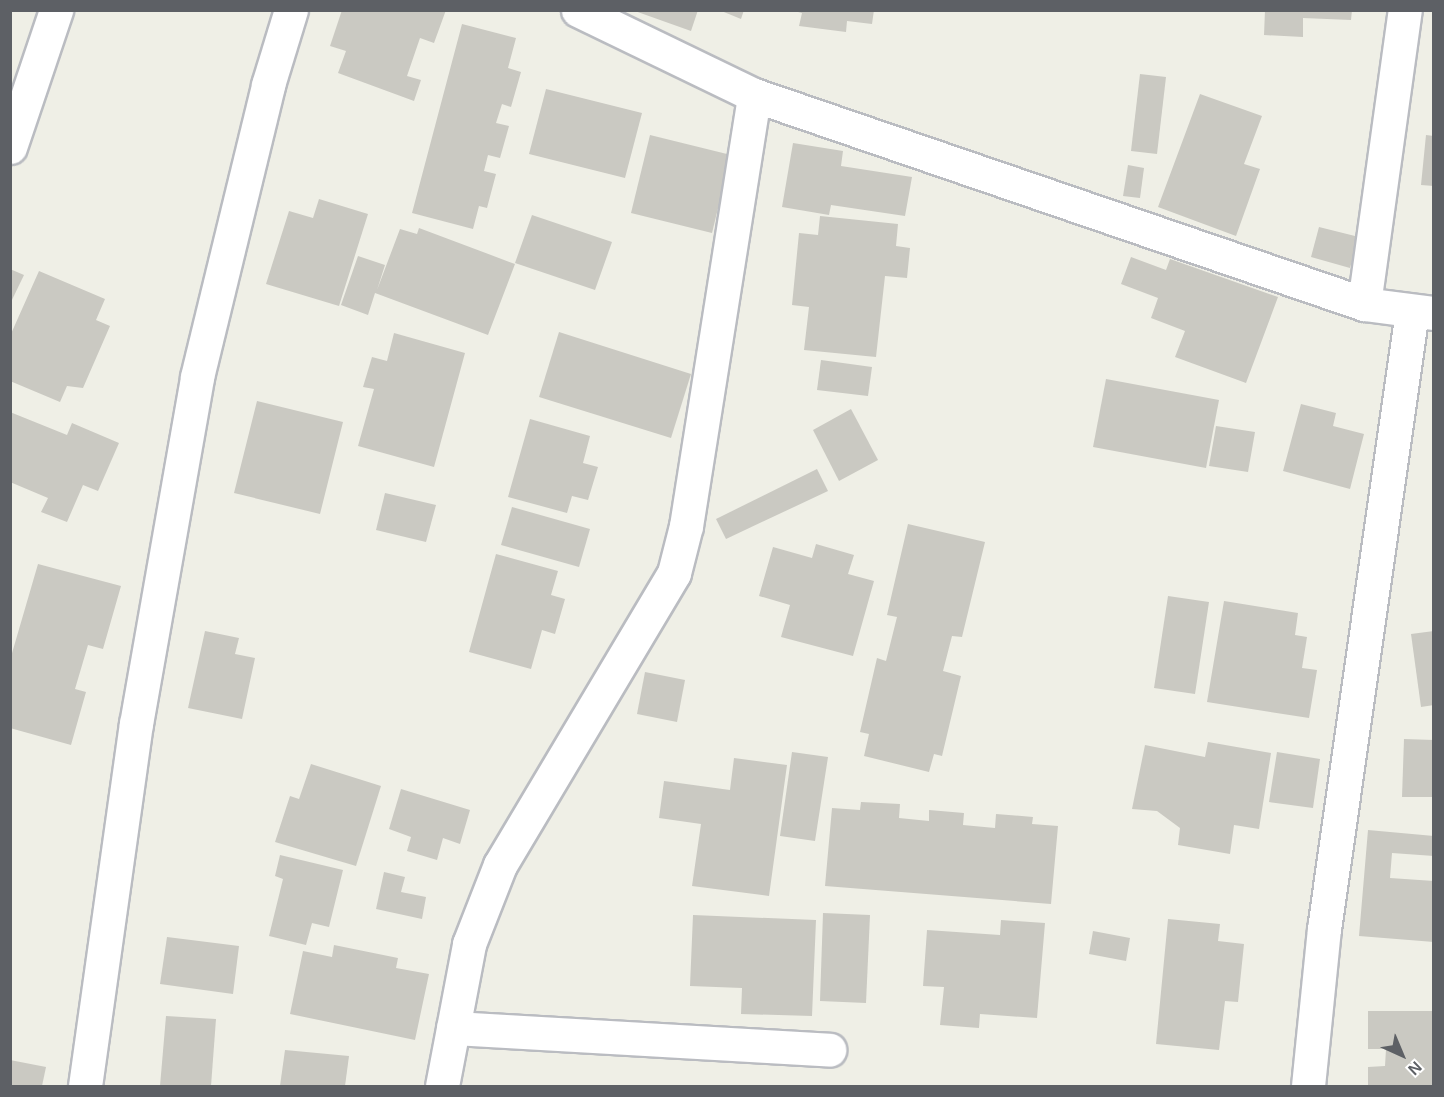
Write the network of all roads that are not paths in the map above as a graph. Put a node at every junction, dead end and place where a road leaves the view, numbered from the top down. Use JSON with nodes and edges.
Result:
{"nodes":[{"id":1,"x":56,"y":10,"type":"edge"},
{"id":2,"x":291,"y":10,"type":"edge"},
{"id":3,"x":578,"y":10,"type":"edge"},
{"id":4,"x":1405,"y":10,"type":"edge"},
{"id":5,"x":754,"y":95,"type":"junction"},
{"id":6,"x":10,"y":147,"type":"edge"},
{"id":7,"x":1364,"y":304,"type":"junction"},
{"id":8,"x":1423,"y":312,"type":"edge"},
{"id":9,"x":453,"y":1028,"type":"junction"},
{"id":10,"x":829,"y":1050,"type":"dead end"},
{"id":11,"x":85,"y":1086,"type":"edge"},
{"id":12,"x":442,"y":1086,"type":"edge"},
{"id":13,"x":1308,"y":1086,"type":"edge"}],
"edges":[{"from":1,"to":6,"type":"street"},
{"from":2,"to":11,"type":"street"},
{"from":3,"to":5,"type":"street"},
{"from":4,"to":7,"type":"street"},
{"from":5,"to":7,"type":"street"},
{"from":5,"to":9,"type":"street"},
{"from":7,"to":8,"type":"street"},
{"from":8,"to":13,"type":"street"},
{"from":9,"to":10,"type":"street"},
{"from":9,"to":12,"type":"street"}]}
